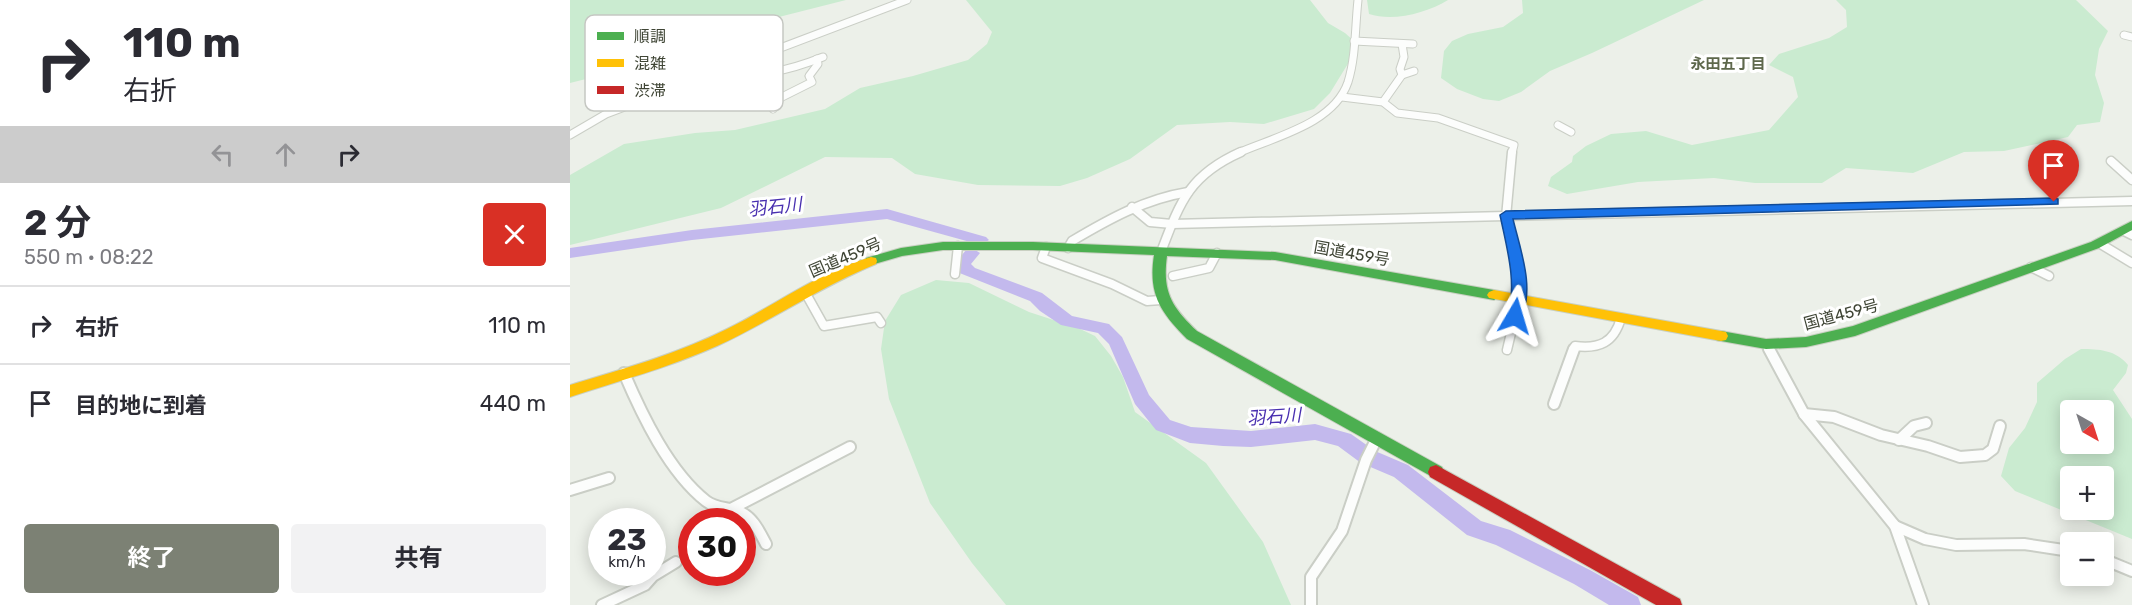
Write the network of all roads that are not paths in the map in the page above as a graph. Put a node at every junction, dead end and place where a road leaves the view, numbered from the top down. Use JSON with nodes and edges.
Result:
{"nodes":[{"id":1,"x":907,"y":0,"type":"edge"},
{"id":2,"x":1358,"y":0,"type":"edge"},
{"id":3,"x":2124,"y":35,"type":"dead end"},
{"id":4,"x":2132,"y":37,"type":"edge"},
{"id":5,"x":1354,"y":41,"type":"junction"},
{"id":6,"x":1402,"y":44,"type":"junction"},
{"id":7,"x":1413,"y":44,"type":"dead end"},
{"id":8,"x":783,"y":47,"type":"edge"},
{"id":9,"x":783,"y":71,"type":"edge"},
{"id":10,"x":1414,"y":71,"type":"dead end"},
{"id":11,"x":1402,"y":75,"type":"junction"},
{"id":12,"x":783,"y":96,"type":"edge"},
{"id":13,"x":1342,"y":97,"type":"junction"},
{"id":14,"x":1383,"y":102,"type":"junction"},
{"id":15,"x":614,"y":111,"type":"edge"},
{"id":16,"x":1557,"y":125,"type":"dead end"},
{"id":17,"x":1571,"y":132,"type":"dead end"},
{"id":18,"x":570,"y":135,"type":"edge"},
{"id":19,"x":2110,"y":160,"type":"dead end"},
{"id":20,"x":2132,"y":180,"type":"edge"},
{"id":21,"x":1188,"y":192,"type":"junction"},
{"id":22,"x":2132,"y":201,"type":"edge"},
{"id":23,"x":1132,"y":207,"type":"junction"},
{"id":24,"x":1506,"y":215,"type":"junction"},
{"id":25,"x":1172,"y":224,"type":"junction"},
{"id":26,"x":2129,"y":230,"type":"edge"},
{"id":27,"x":2099,"y":243,"type":"junction"},
{"id":28,"x":958,"y":246,"type":"junction"},
{"id":29,"x":1046,"y":247,"type":"junction"},
{"id":30,"x":1068,"y":248,"type":"junction"},
{"id":31,"x":1161,"y":252,"type":"junction"},
{"id":32,"x":1217,"y":253,"type":"junction"},
{"id":33,"x":2132,"y":263,"type":"edge"},
{"id":34,"x":2031,"y":267,"type":"junction"},
{"id":35,"x":956,"y":274,"type":"dead end"},
{"id":36,"x":1173,"y":276,"type":"dead end"},
{"id":37,"x":2049,"y":276,"type":"dead end"},
{"id":38,"x":806,"y":292,"type":"junction"},
{"id":39,"x":1520,"y":299,"type":"junction"},
{"id":40,"x":1161,"y":300,"type":"junction"},
{"id":41,"x":1621,"y":318,"type":"junction"},
{"id":42,"x":881,"y":323,"type":"dead end"},
{"id":43,"x":1766,"y":344,"type":"junction"},
{"id":44,"x":1507,"y":350,"type":"dead end"},
{"id":45,"x":624,"y":373,"type":"junction"},
{"id":46,"x":570,"y":391,"type":"edge"},
{"id":47,"x":1554,"y":404,"type":"dead end"},
{"id":48,"x":1804,"y":414,"type":"junction"},
{"id":49,"x":1926,"y":423,"type":"dead end"},
{"id":50,"x":2000,"y":426,"type":"dead end"},
{"id":51,"x":1899,"y":440,"type":"junction"},
{"id":52,"x":850,"y":447,"type":"dead end"},
{"id":53,"x":1371,"y":450,"type":"junction"},
{"id":54,"x":609,"y":478,"type":"dead end"},
{"id":55,"x":570,"y":490,"type":"edge"},
{"id":56,"x":718,"y":508,"type":"edge"},
{"id":57,"x":733,"y":508,"type":"edge"},
{"id":58,"x":1894,"y":526,"type":"junction"},
{"id":59,"x":756,"y":529,"type":"edge"},
{"id":60,"x":766,"y":544,"type":"dead end"},
{"id":61,"x":2060,"y":549,"type":"edge"},
{"id":62,"x":676,"y":562,"type":"dead end"},
{"id":63,"x":2114,"y":564,"type":"edge"},
{"id":64,"x":2132,"y":571,"type":"edge"},
{"id":65,"x":602,"y":605,"type":"edge"},
{"id":66,"x":1311,"y":605,"type":"edge"},
{"id":67,"x":1673,"y":605,"type":"edge"},
{"id":68,"x":1923,"y":605,"type":"edge"}],
"edges":[{"from":1,"to":8,"type":"street"},
{"from":2,"to":5,"type":"street"},
{"from":3,"to":4,"type":"street"},
{"from":5,"to":6,"type":"street"},
{"from":5,"to":13,"type":"street"},
{"from":6,"to":7,"type":"street"},
{"from":6,"to":11,"type":"street"},
{"from":9,"to":12,"type":"street"},
{"from":10,"to":11,"type":"street"},
{"from":11,"to":14,"type":"street"},
{"from":13,"to":14,"type":"street"},
{"from":13,"to":21,"type":"street"},
{"from":14,"to":24,"type":"street"},
{"from":15,"to":18,"type":"street"},
{"from":16,"to":17,"type":"street"},
{"from":19,"to":20,"type":"street"},
{"from":21,"to":23,"type":"street"},
{"from":21,"to":25,"type":"street"},
{"from":22,"to":24,"type":"street"},
{"from":23,"to":25,"type":"street"},
{"from":23,"to":30,"type":"street"},
{"from":24,"to":25,"type":"street"},
{"from":24,"to":39,"type":"street"},
{"from":25,"to":31,"type":"street"},
{"from":26,"to":27,"type":"main road","name":"国道459号"},
{"from":27,"to":33,"type":"street"},
{"from":27,"to":34,"type":"main road","name":"国道459号"},
{"from":28,"to":29,"type":"main road","name":"国道459号"},
{"from":28,"to":35,"type":"street"},
{"from":28,"to":38,"type":"main road","name":"国道459号"},
{"from":29,"to":30,"type":"main road","name":"国道459号"},
{"from":29,"to":40,"type":"street"},
{"from":30,"to":31,"type":"main road","name":"国道459号"},
{"from":31,"to":32,"type":"main road","name":"国道459号"},
{"from":31,"to":40,"type":"main road"},
{"from":32,"to":36,"type":"street"},
{"from":32,"to":39,"type":"main road","name":"国道459号"},
{"from":34,"to":37,"type":"street"},
{"from":34,"to":43,"type":"main road","name":"国道459号"},
{"from":38,"to":42,"type":"street"},
{"from":38,"to":45,"type":"main road","name":"国道459号"},
{"from":39,"to":41,"type":"main road","name":"国道459号"},
{"from":39,"to":44,"type":"street"},
{"from":40,"to":53,"type":"main road"},
{"from":41,"to":43,"type":"main road","name":"国道459号"},
{"from":41,"to":47,"type":"street"},
{"from":43,"to":48,"type":"street"},
{"from":45,"to":46,"type":"main road","name":"国道459号"},
{"from":45,"to":56,"type":"street"},
{"from":48,"to":51,"type":"street"},
{"from":48,"to":58,"type":"street"},
{"from":49,"to":51,"type":"street"},
{"from":50,"to":51,"type":"street"},
{"from":52,"to":57,"type":"street"},
{"from":53,"to":66,"type":"street"},
{"from":53,"to":67,"type":"main road"},
{"from":54,"to":55,"type":"street"},
{"from":58,"to":61,"type":"street"},
{"from":58,"to":68,"type":"street"},
{"from":59,"to":60,"type":"street"},
{"from":62,"to":65,"type":"street"},
{"from":63,"to":64,"type":"street"}]}
